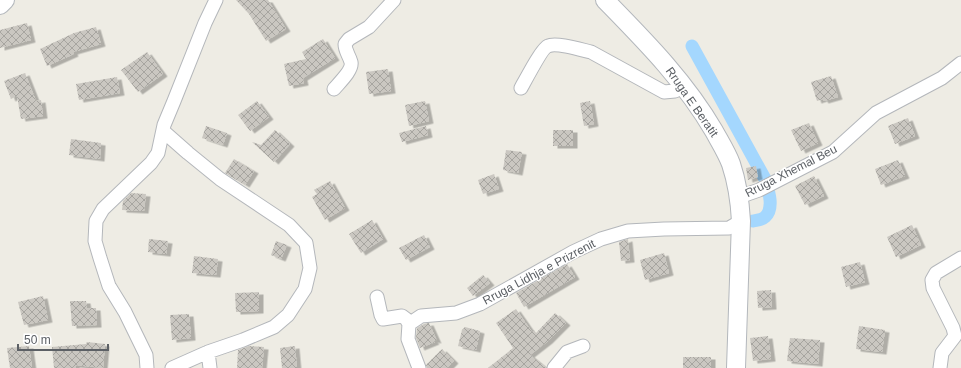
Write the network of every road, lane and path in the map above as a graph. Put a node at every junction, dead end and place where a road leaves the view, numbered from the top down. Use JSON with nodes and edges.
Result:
{"nodes":[{"id":1,"x":5,"y":0,"type":"edge"},
{"id":2,"x":216,"y":0,"type":"edge"},
{"id":3,"x":394,"y":0,"type":"edge"},
{"id":4,"x":605,"y":0,"type":"edge"},
{"id":5,"x":0,"y":5,"type":"edge"},
{"id":6,"x":961,"y":63,"type":"edge"},
{"id":7,"x":684,"y":86,"type":"junction"},
{"id":8,"x":521,"y":88,"type":"dead end"},
{"id":9,"x":334,"y":89,"type":"dead end"},
{"id":10,"x":163,"y":131,"type":"junction"},
{"id":11,"x":739,"y":197,"type":"junction"},
{"id":12,"x":741,"y":221,"type":"junction"},
{"id":13,"x":961,"y":258,"type":"edge"},
{"id":14,"x":377,"y":297,"type":"dead end"},
{"id":15,"x":409,"y":324,"type":"junction"},
{"id":16,"x":583,"y":346,"type":"dead end"},
{"id":17,"x":208,"y":352,"type":"junction"},
{"id":18,"x":147,"y":368,"type":"edge"},
{"id":19,"x":172,"y":368,"type":"edge"},
{"id":20,"x":210,"y":368,"type":"edge"},
{"id":21,"x":418,"y":368,"type":"edge"},
{"id":22,"x":554,"y":368,"type":"edge"},
{"id":23,"x":736,"y":368,"type":"edge"},
{"id":24,"x":940,"y":368,"type":"edge"}],
"edges":[{"from":1,"to":5,"type":"main road"},
{"from":2,"to":10,"type":"street"},
{"from":3,"to":9,"type":"street"},
{"from":4,"to":7,"type":"main road","name":"Rruga E Beratit"},
{"from":6,"to":11,"type":"street","name":"Rruga Xhemal Beu"},
{"from":7,"to":8,"type":"street"},
{"from":7,"to":11,"type":"main road","name":"Rruga E Beratit"},
{"from":10,"to":17,"type":"street"},
{"from":10,"to":18,"type":"street"},
{"from":11,"to":12,"type":"main road","name":"Rruga E Beratit"},
{"from":12,"to":15,"type":"street","name":"Rruga Lidhja e Prizrenit"},
{"from":12,"to":23,"type":"main road","name":"Rruga E Beratit"},
{"from":13,"to":24,"type":"street"},
{"from":14,"to":15,"type":"street"},
{"from":15,"to":21,"type":"street"},
{"from":16,"to":22,"type":"street"},
{"from":17,"to":19,"type":"street"},
{"from":17,"to":20,"type":"street"}]}
